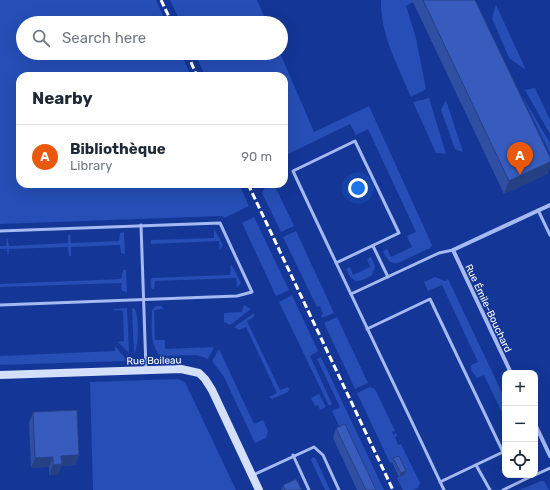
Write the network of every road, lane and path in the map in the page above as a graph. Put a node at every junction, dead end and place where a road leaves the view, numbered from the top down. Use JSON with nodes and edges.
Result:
{"nodes":[{"id":1,"x":550,"y":205,"type":"edge"},
{"id":2,"x":538,"y":210,"type":"junction"},
{"id":3,"x":141,"y":225,"type":"junction"},
{"id":4,"x":0,"y":231,"type":"edge"},
{"id":5,"x":550,"y":235,"type":"edge"},
{"id":6,"x":373,"y":246,"type":"junction"},
{"id":7,"x":453,"y":250,"type":"junction"},
{"id":8,"x":336,"y":263,"type":"junction"},
{"id":9,"x":388,"y":277,"type":"junction"},
{"id":10,"x":351,"y":294,"type":"junction"},
{"id":11,"x":144,"y":300,"type":"junction"},
{"id":12,"x":0,"y":305,"type":"edge"},
{"id":13,"x":367,"y":328,"type":"junction"},
{"id":14,"x":146,"y":369,"type":"junction"},
{"id":15,"x":510,"y":370,"type":"edge"},
{"id":16,"x":0,"y":375,"type":"edge"},
{"id":17,"x":538,"y":430,"type":"edge"},
{"id":18,"x":293,"y":455,"type":"junction"},
{"id":19,"x":550,"y":456,"type":"edge"},
{"id":20,"x":476,"y":465,"type":"junction"},
{"id":21,"x":550,"y":468,"type":"edge"},
{"id":22,"x":538,"y":474,"type":"edge"},
{"id":23,"x":252,"y":475,"type":"junction"},
{"id":24,"x":529,"y":478,"type":"edge"},
{"id":25,"x":440,"y":482,"type":"junction"},
{"id":26,"x":259,"y":490,"type":"edge"},
{"id":27,"x":309,"y":490,"type":"edge"},
{"id":28,"x":339,"y":490,"type":"edge"},
{"id":29,"x":444,"y":490,"type":"edge"},
{"id":30,"x":490,"y":490,"type":"edge"},
{"id":31,"x":503,"y":490,"type":"edge"}],
"edges":[{"from":1,"to":2,"type":"street"},
{"from":2,"to":5,"type":"lane"},
{"from":2,"to":7,"type":"street"},
{"from":3,"to":4,"type":"lane"},
{"from":3,"to":11,"type":"lane"},
{"from":3,"to":11,"type":"lane"},
{"from":6,"to":8,"type":"lane"},
{"from":6,"to":8,"type":"lane"},
{"from":6,"to":9,"type":"lane"},
{"from":7,"to":9,"type":"lane"},
{"from":7,"to":15,"type":"street","name":"Rue Émile-Bouchard"},
{"from":8,"to":10,"type":"lane"},
{"from":9,"to":10,"type":"lane"},
{"from":10,"to":13,"type":"lane"},
{"from":11,"to":12,"type":"lane"},
{"from":11,"to":14,"type":"lane"},
{"from":13,"to":20,"type":"lane"},
{"from":13,"to":25,"type":"lane"},
{"from":14,"to":16,"type":"street","name":"Rue Boileau"},
{"from":14,"to":23,"type":"street","name":"Rue Boileau"},
{"from":17,"to":19,"type":"street"},
{"from":18,"to":23,"type":"lane"},
{"from":18,"to":27,"type":"lane"},
{"from":18,"to":28,"type":"lane"},
{"from":20,"to":25,"type":"lane"},
{"from":20,"to":30,"type":"lane"},
{"from":21,"to":22,"type":"lane"},
{"from":23,"to":26,"type":"street","name":"Rue Boileau"},
{"from":24,"to":31,"type":"lane"},
{"from":25,"to":29,"type":"lane"}]}
